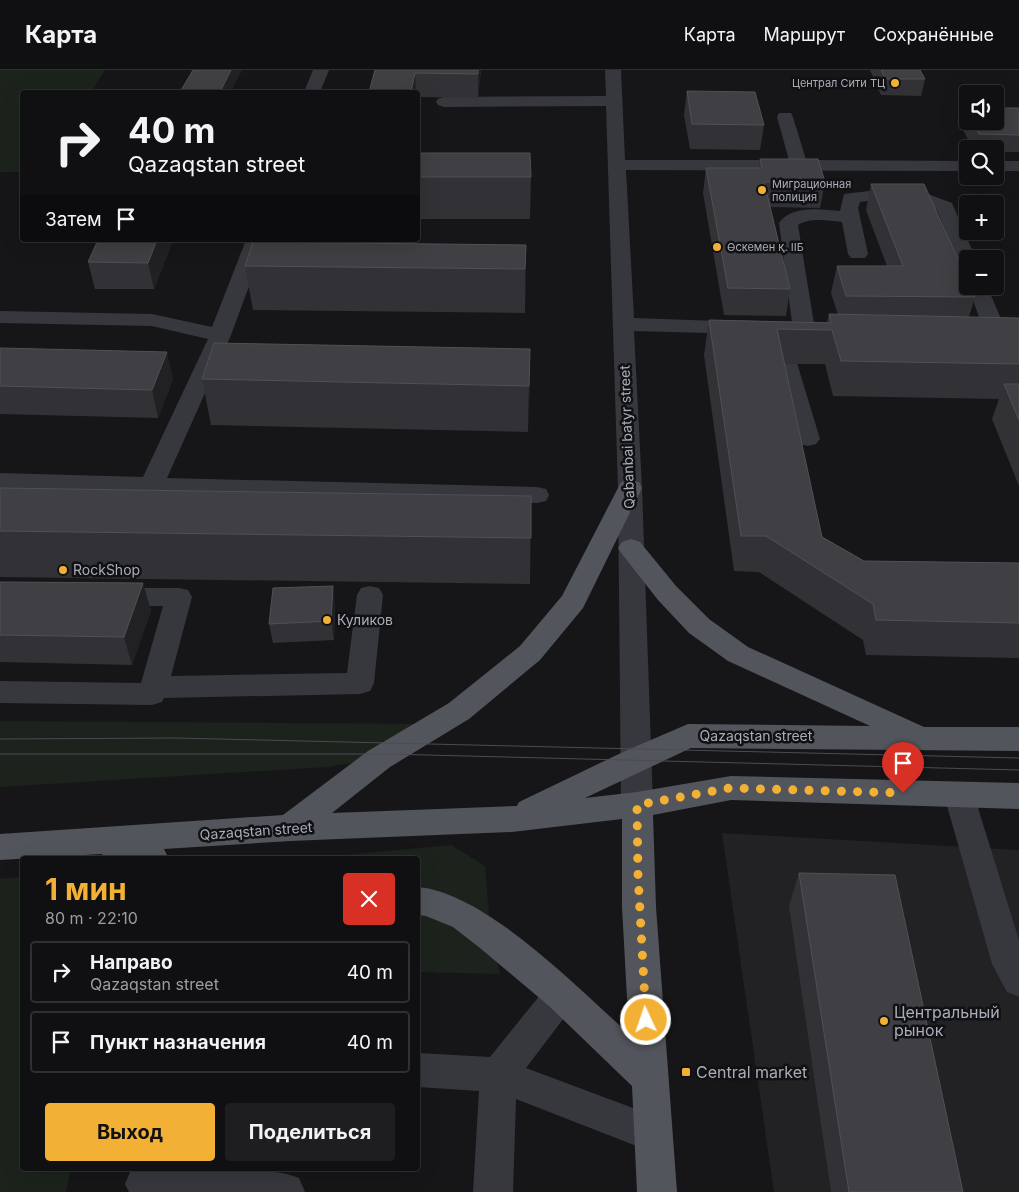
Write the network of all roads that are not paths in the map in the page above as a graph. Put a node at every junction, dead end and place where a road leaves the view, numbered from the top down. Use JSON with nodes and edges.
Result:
{"nodes":[{"id":1,"x":320,"y":70,"type":"edge"},
{"id":2,"x":613,"y":70,"type":"edge"},
{"id":3,"x":313,"y":90,"type":"edge"},
{"id":4,"x":614,"y":101,"type":"junction"},
{"id":5,"x":444,"y":102,"type":"dead end"},
{"id":6,"x":785,"y":118,"type":"dead end"},
{"id":7,"x":616,"y":165,"type":"junction"},
{"id":8,"x":799,"y":165,"type":"junction"},
{"id":9,"x":959,"y":166,"type":"edge"},
{"id":10,"x":1004,"y":166,"type":"edge"},
{"id":11,"x":1019,"y":166,"type":"edge"},
{"id":12,"x":851,"y":217,"type":"junction"},
{"id":13,"x":256,"y":242,"type":"edge"},
{"id":14,"x":963,"y":250,"type":"edge"},
{"id":15,"x":858,"y":254,"type":"dead end"},
{"id":16,"x":981,"y":295,"type":"edge"},
{"id":17,"x":0,"y":317,"type":"edge"},
{"id":18,"x":623,"y":324,"type":"junction"},
{"id":19,"x":220,"y":335,"type":"junction"},
{"id":20,"x":953,"y":335,"type":"edge"},
{"id":21,"x":791,"y":341,"type":"junction"},
{"id":22,"x":808,"y":439,"type":"dead end"},
{"id":23,"x":0,"y":482,"type":"edge"},
{"id":24,"x":151,"y":485,"type":"junction"},
{"id":25,"x":630,"y":488,"type":"junction"},
{"id":26,"x":537,"y":495,"type":"dead end"},
{"id":27,"x":631,"y":548,"type":"junction"},
{"id":28,"x":370,"y":595,"type":"dead end"},
{"id":29,"x":80,"y":597,"type":"edge"},
{"id":30,"x":154,"y":687,"type":"junction"},
{"id":31,"x":0,"y":692,"type":"edge"},
{"id":32,"x":921,"y":737,"type":"junction"},
{"id":33,"x":1019,"y":739,"type":"edge"},
{"id":34,"x":634,"y":760,"type":"junction"},
{"id":35,"x":959,"y":795,"type":"junction"},
{"id":36,"x":1019,"y":796,"type":"edge"},
{"id":37,"x":637,"y":805,"type":"junction"},
{"id":38,"x":512,"y":819,"type":"junction"},
{"id":39,"x":290,"y":828,"type":"junction"},
{"id":40,"x":99,"y":841,"type":"junction"},
{"id":41,"x":0,"y":847,"type":"edge"},
{"id":42,"x":144,"y":856,"type":"edge"},
{"id":43,"x":420,"y":901,"type":"edge"},
{"id":44,"x":1019,"y":981,"type":"edge"},
{"id":45,"x":561,"y":995,"type":"junction"},
{"id":46,"x":420,"y":1070,"type":"edge"},
{"id":47,"x":498,"y":1076,"type":"junction"},
{"id":48,"x":649,"y":1078,"type":"junction"},
{"id":49,"x":652,"y":1133,"type":"junction"},
{"id":50,"x":146,"y":1181,"type":"edge"},
{"id":51,"x":285,"y":1192,"type":"edge"},
{"id":52,"x":493,"y":1192,"type":"edge"},
{"id":53,"x":657,"y":1192,"type":"edge"}],
"edges":[{"from":1,"to":3,"type":"street"},
{"from":2,"to":4,"type":"street","name":"Qabanbai batyr street"},
{"from":4,"to":5,"type":"street"},
{"from":4,"to":7,"type":"street","name":"Qabanbai batyr street"},
{"from":6,"to":8,"type":"street"},
{"from":7,"to":8,"type":"street"},
{"from":7,"to":18,"type":"street","name":"Qabanbai batyr street"},
{"from":8,"to":9,"type":"street"},
{"from":10,"to":11,"type":"street"},
{"from":12,"to":14,"type":"street"},
{"from":12,"to":15,"type":"street"},
{"from":12,"to":21,"type":"street"},
{"from":13,"to":19,"type":"street"},
{"from":16,"to":20,"type":"street"},
{"from":17,"to":19,"type":"street"},
{"from":18,"to":21,"type":"street"},
{"from":18,"to":25,"type":"street","name":"Qabanbai batyr street"},
{"from":19,"to":24,"type":"street"},
{"from":21,"to":22,"type":"street"},
{"from":23,"to":24,"type":"street"},
{"from":24,"to":26,"type":"street"},
{"from":25,"to":27,"type":"street","name":"Qabanbai batyr street"},
{"from":25,"to":39,"type":"main road"},
{"from":27,"to":32,"type":"main road"},
{"from":27,"to":34,"type":"street","name":"Qabanbai batyr street"},
{"from":28,"to":30,"type":"street"},
{"from":29,"to":30,"type":"street"},
{"from":30,"to":31,"type":"street"},
{"from":32,"to":33,"type":"main road","name":"Qazaqstan street"},
{"from":32,"to":34,"type":"main road","name":"Qazaqstan street"},
{"from":34,"to":37,"type":"street","name":"Qabanbai batyr street"},
{"from":34,"to":38,"type":"main road","name":"Qazaqstan street"},
{"from":35,"to":36,"type":"main road","name":"Qazaqstan street"},
{"from":35,"to":37,"type":"main road","name":"Qazaqstan street"},
{"from":35,"to":44,"type":"street"},
{"from":37,"to":38,"type":"main road","name":"Qazaqstan street"},
{"from":37,"to":48,"type":"main road"},
{"from":38,"to":39,"type":"main road","name":"Qazaqstan street"},
{"from":39,"to":40,"type":"main road","name":"Qazaqstan street"},
{"from":40,"to":41,"type":"main road","name":"Qazaqstan street"},
{"from":40,"to":42,"type":"main road"},
{"from":43,"to":45,"type":"main road"},
{"from":45,"to":47,"type":"street"},
{"from":45,"to":48,"type":"main road"},
{"from":46,"to":47,"type":"street"},
{"from":47,"to":49,"type":"street"},
{"from":47,"to":52,"type":"street"},
{"from":48,"to":49,"type":"main road"},
{"from":49,"to":53,"type":"main road"},
{"from":50,"to":51,"type":"street"}]}
